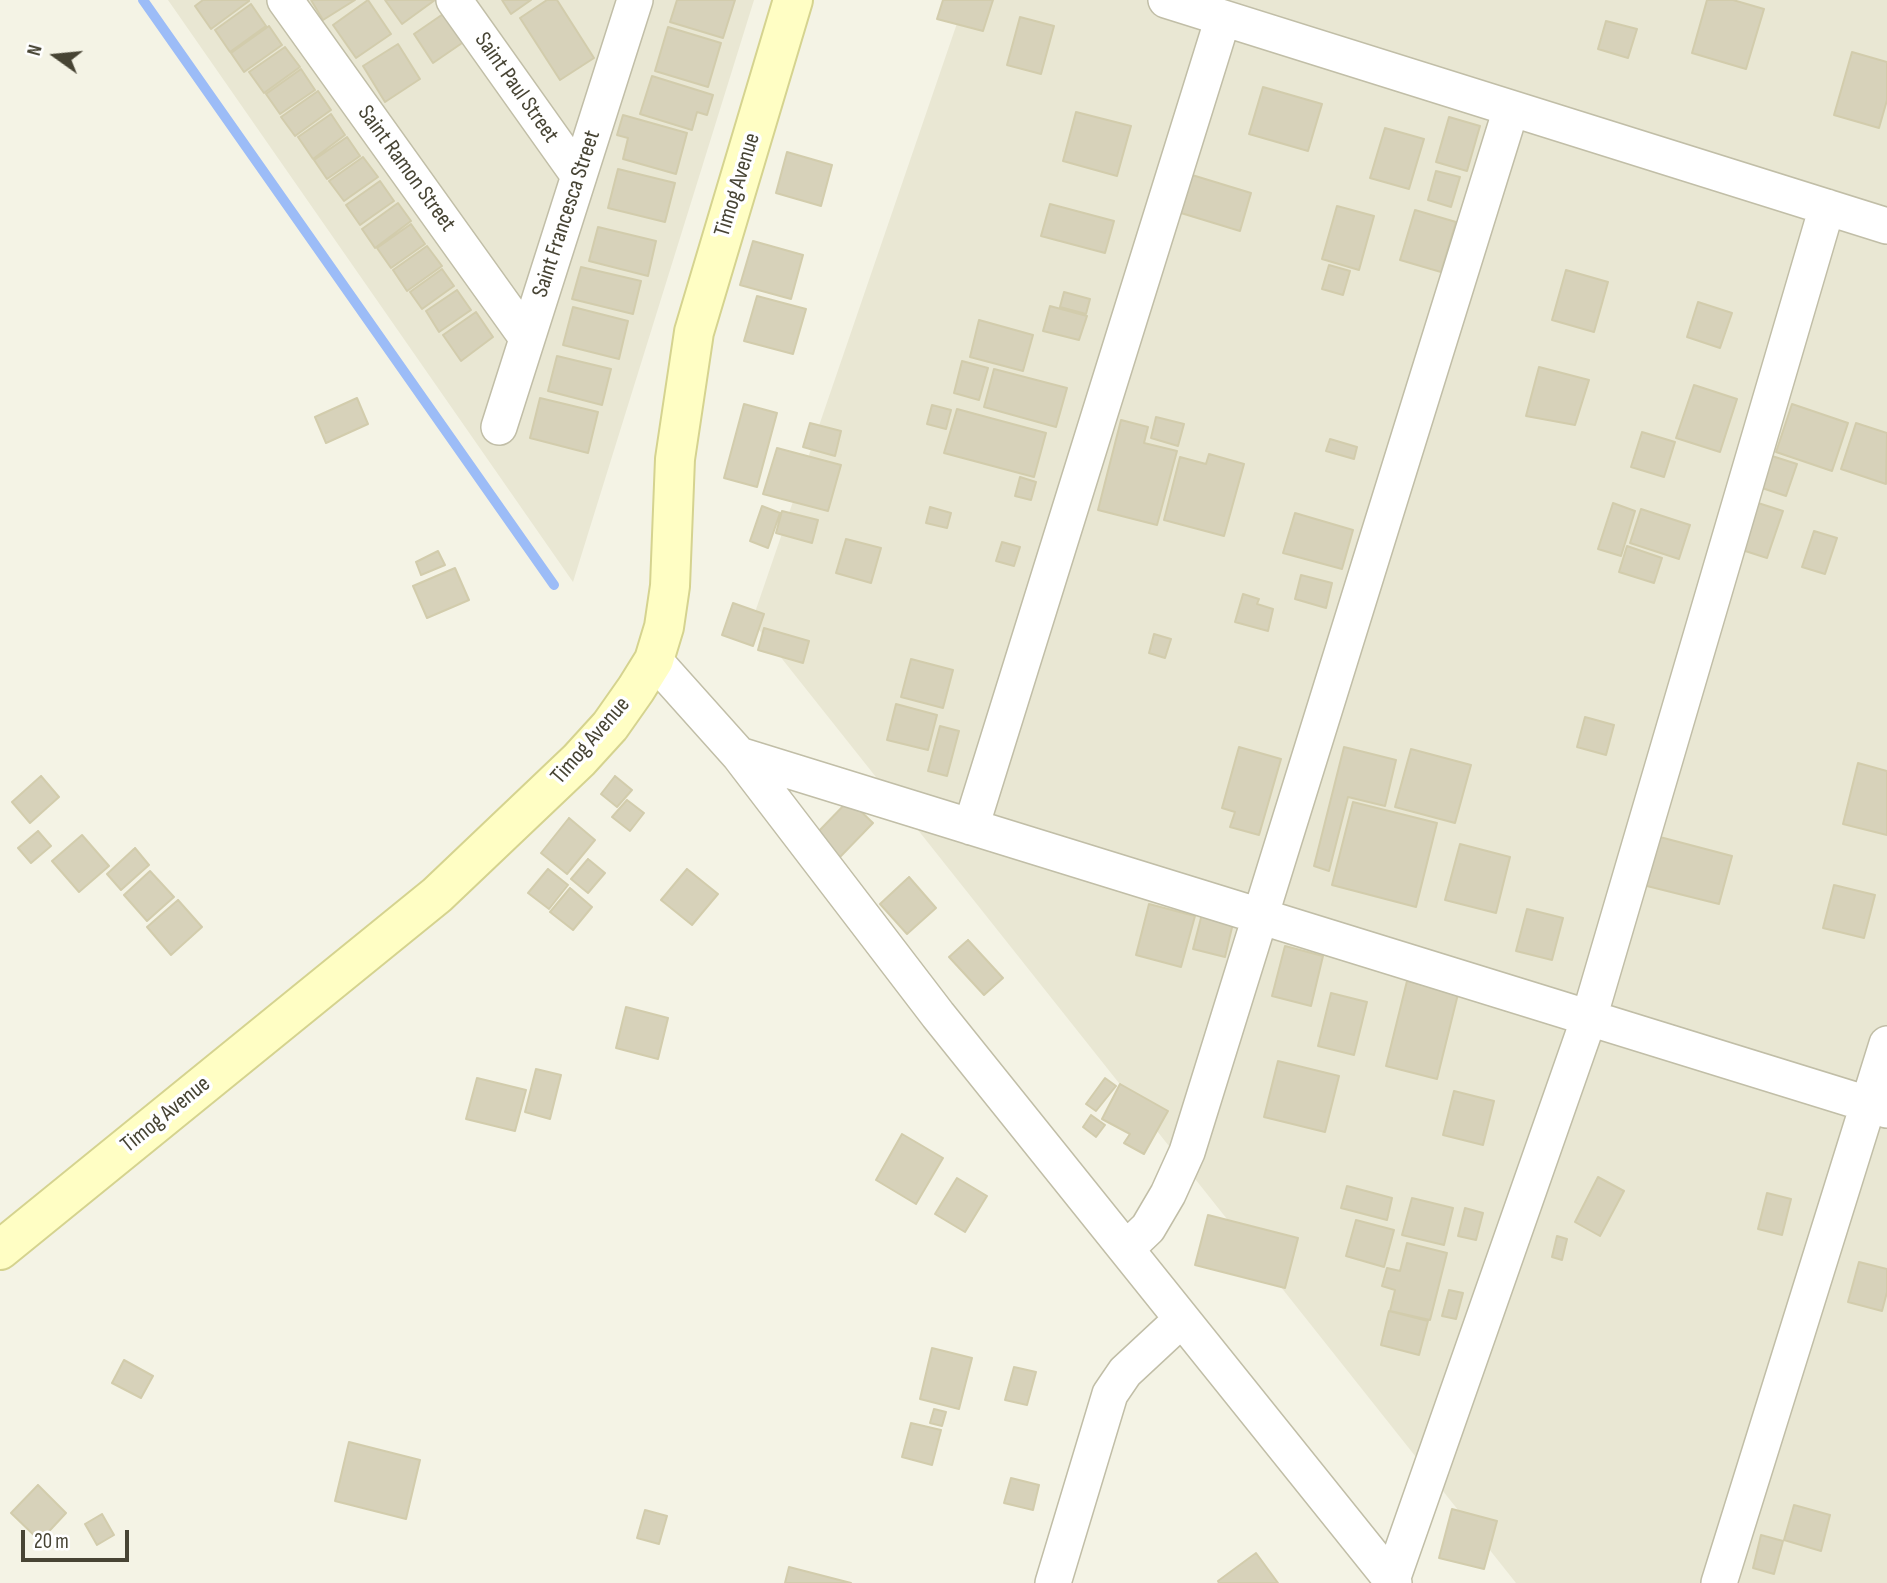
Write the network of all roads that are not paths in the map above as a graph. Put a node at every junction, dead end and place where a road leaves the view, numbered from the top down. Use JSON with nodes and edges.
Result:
{"nodes":[{"id":1,"x":285,"y":0,"type":"edge"},
{"id":2,"x":454,"y":0,"type":"edge"},
{"id":3,"x":635,"y":0,"type":"edge"},
{"id":4,"x":793,"y":0,"type":"edge"},
{"id":5,"x":1166,"y":0,"type":"edge"},
{"id":6,"x":1223,"y":18,"type":"junction"},
{"id":7,"x":1511,"y":109,"type":"junction"},
{"id":8,"x":579,"y":176,"type":"junction"},
{"id":9,"x":1827,"y":207,"type":"junction"},
{"id":10,"x":1887,"y":226,"type":"edge"},
{"id":11,"x":527,"y":338,"type":"junction"},
{"id":12,"x":499,"y":427,"type":"dead end"},
{"id":13,"x":654,"y":660,"type":"junction"},
{"id":14,"x":739,"y":755,"type":"junction"},
{"id":15,"x":971,"y":827,"type":"junction"},
{"id":16,"x":1260,"y":916,"type":"junction"},
{"id":17,"x":1589,"y":1018,"type":"junction"},
{"id":18,"x":1887,"y":1044,"type":"edge"},
{"id":19,"x":1878,"y":1108,"type":"edge"},
{"id":20,"x":1126,"y":1249,"type":"junction"},
{"id":21,"x":0,"y":1250,"type":"edge"},
{"id":22,"x":1182,"y":1319,"type":"junction"},
{"id":23,"x":1393,"y":1582,"type":"edge"},
{"id":24,"x":1053,"y":1583,"type":"edge"},
{"id":25,"x":1719,"y":1583,"type":"edge"}],
"edges":[{"from":1,"to":11,"type":"street","name":"Saint Ramon Street"},
{"from":2,"to":8,"type":"street","name":"Saint Paul Street"},
{"from":3,"to":8,"type":"street","name":"Saint Francesca Street"},
{"from":4,"to":13,"type":"main road","name":"Timog Avenue"},
{"from":5,"to":6,"type":"street"},
{"from":6,"to":7,"type":"street"},
{"from":6,"to":15,"type":"street"},
{"from":7,"to":9,"type":"street"},
{"from":7,"to":16,"type":"street"},
{"from":8,"to":11,"type":"street","name":"Saint Francesca Street"},
{"from":9,"to":10,"type":"street"},
{"from":9,"to":17,"type":"street"},
{"from":11,"to":12,"type":"street","name":"Saint Francesca Street"},
{"from":13,"to":14,"type":"street"},
{"from":13,"to":21,"type":"main road","name":"Timog Avenue"},
{"from":14,"to":15,"type":"street"},
{"from":14,"to":20,"type":"street"},
{"from":15,"to":16,"type":"street"},
{"from":16,"to":17,"type":"street"},
{"from":16,"to":20,"type":"street"},
{"from":17,"to":19,"type":"street"},
{"from":17,"to":23,"type":"street"},
{"from":18,"to":19,"type":"street"},
{"from":19,"to":25,"type":"street"},
{"from":20,"to":22,"type":"street"},
{"from":22,"to":23,"type":"street"},
{"from":22,"to":24,"type":"street"}]}
